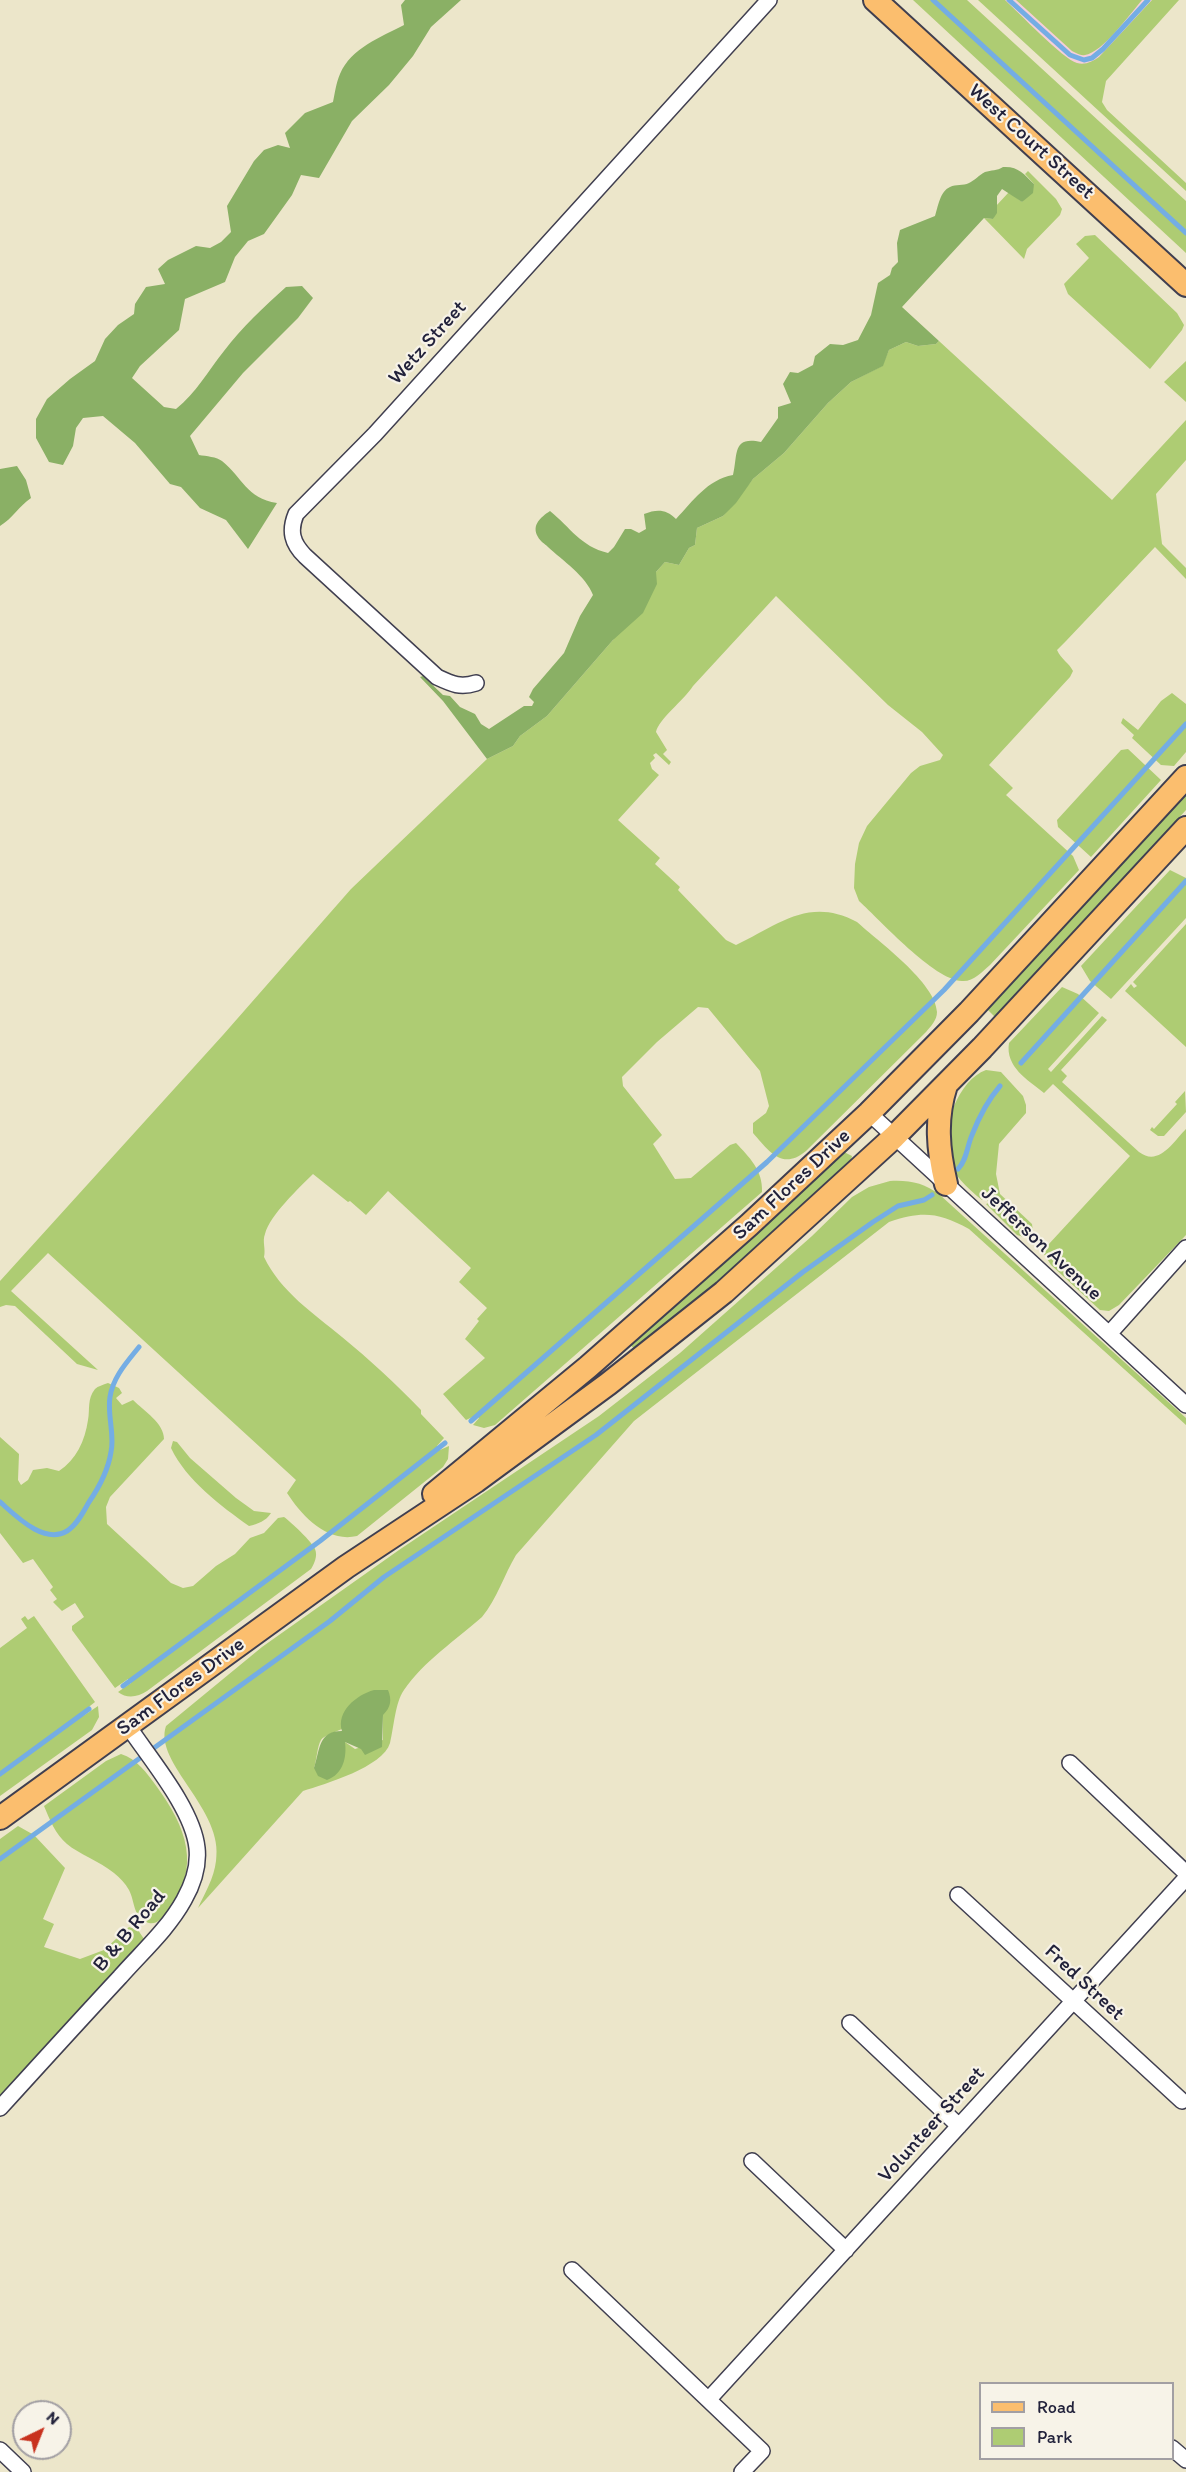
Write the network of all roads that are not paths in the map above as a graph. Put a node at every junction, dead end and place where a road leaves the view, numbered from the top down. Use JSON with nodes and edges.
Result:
{"nodes":[{"id":1,"x":769,"y":0,"type":"edge"},
{"id":2,"x":875,"y":0,"type":"edge"},
{"id":3,"x":1186,"y":285,"type":"edge"},
{"id":4,"x":476,"y":682,"type":"dead end"},
{"id":5,"x":1186,"y":777,"type":"edge"},
{"id":6,"x":1186,"y":828,"type":"edge"},
{"id":7,"x":947,"y":1084,"type":"junction"},
{"id":8,"x":869,"y":1113,"type":"junction"},
{"id":9,"x":894,"y":1137,"type":"junction"},
{"id":10,"x":946,"y":1184,"type":"junction"},
{"id":11,"x":1186,"y":1248,"type":"edge"},
{"id":12,"x":1109,"y":1334,"type":"junction"},
{"id":13,"x":1186,"y":1405,"type":"edge"},
{"id":14,"x":363,"y":1555,"type":"junction"},
{"id":15,"x":128,"y":1726,"type":"junction"},
{"id":16,"x":1070,"y":1763,"type":"dead end"},
{"id":17,"x":0,"y":1818,"type":"edge"},
{"id":18,"x":1186,"y":1873,"type":"edge"},
{"id":19,"x":1186,"y":1878,"type":"edge"},
{"id":20,"x":958,"y":1895,"type":"dead end"},
{"id":21,"x":1072,"y":2002,"type":"junction"},
{"id":22,"x":850,"y":2023,"type":"dead end"},
{"id":23,"x":1182,"y":2101,"type":"dead end"},
{"id":24,"x":0,"y":2108,"type":"edge"},
{"id":25,"x":959,"y":2126,"type":"junction"},
{"id":26,"x":752,"y":2161,"type":"dead end"},
{"id":27,"x":846,"y":2250,"type":"junction"},
{"id":28,"x":572,"y":2270,"type":"dead end"},
{"id":29,"x":709,"y":2399,"type":"junction"},
{"id":30,"x":1174,"y":2449,"type":"edge"},
{"id":31,"x":0,"y":2450,"type":"edge"},
{"id":32,"x":1186,"y":2460,"type":"edge"},
{"id":33,"x":24,"y":2472,"type":"edge"},
{"id":34,"x":742,"y":2472,"type":"edge"}],
"edges":[{"from":1,"to":4,"type":"street","name":"Wetz Street"},
{"from":2,"to":3,"type":"main road","name":"West Court Street"},
{"from":5,"to":8,"type":"main road","name":"Sam Flores Drive"},
{"from":6,"to":7,"type":"main road","name":"Sam Flores Drive"},
{"from":7,"to":9,"type":"main road","name":"Sam Flores Drive"},
{"from":7,"to":10,"type":"main road"},
{"from":8,"to":9,"type":"street","name":"Jefferson Avenue"},
{"from":8,"to":14,"type":"main road","name":"Sam Flores Drive"},
{"from":9,"to":10,"type":"street","name":"Jefferson Avenue"},
{"from":9,"to":14,"type":"main road","name":"Sam Flores Drive"},
{"from":10,"to":12,"type":"street","name":"Jefferson Avenue"},
{"from":11,"to":12,"type":"street"},
{"from":12,"to":13,"type":"street","name":"Jefferson Avenue"},
{"from":14,"to":15,"type":"main road","name":"Sam Flores Drive"},
{"from":15,"to":17,"type":"main road","name":"Sam Flores Drive"},
{"from":15,"to":24,"type":"street","name":"B & B Road"},
{"from":16,"to":18,"type":"street"},
{"from":19,"to":21,"type":"street","name":"Volunteer Street"},
{"from":20,"to":21,"type":"street","name":"Fred Street"},
{"from":21,"to":23,"type":"street","name":"Fred Street"},
{"from":21,"to":25,"type":"street","name":"Volunteer Street"},
{"from":22,"to":25,"type":"street"},
{"from":25,"to":27,"type":"street","name":"Volunteer Street"},
{"from":26,"to":27,"type":"street"},
{"from":27,"to":29,"type":"street","name":"Volunteer Street"},
{"from":28,"to":29,"type":"street"},
{"from":29,"to":34,"type":"street"},
{"from":30,"to":32,"type":"street"},
{"from":31,"to":33,"type":"street"}]}
